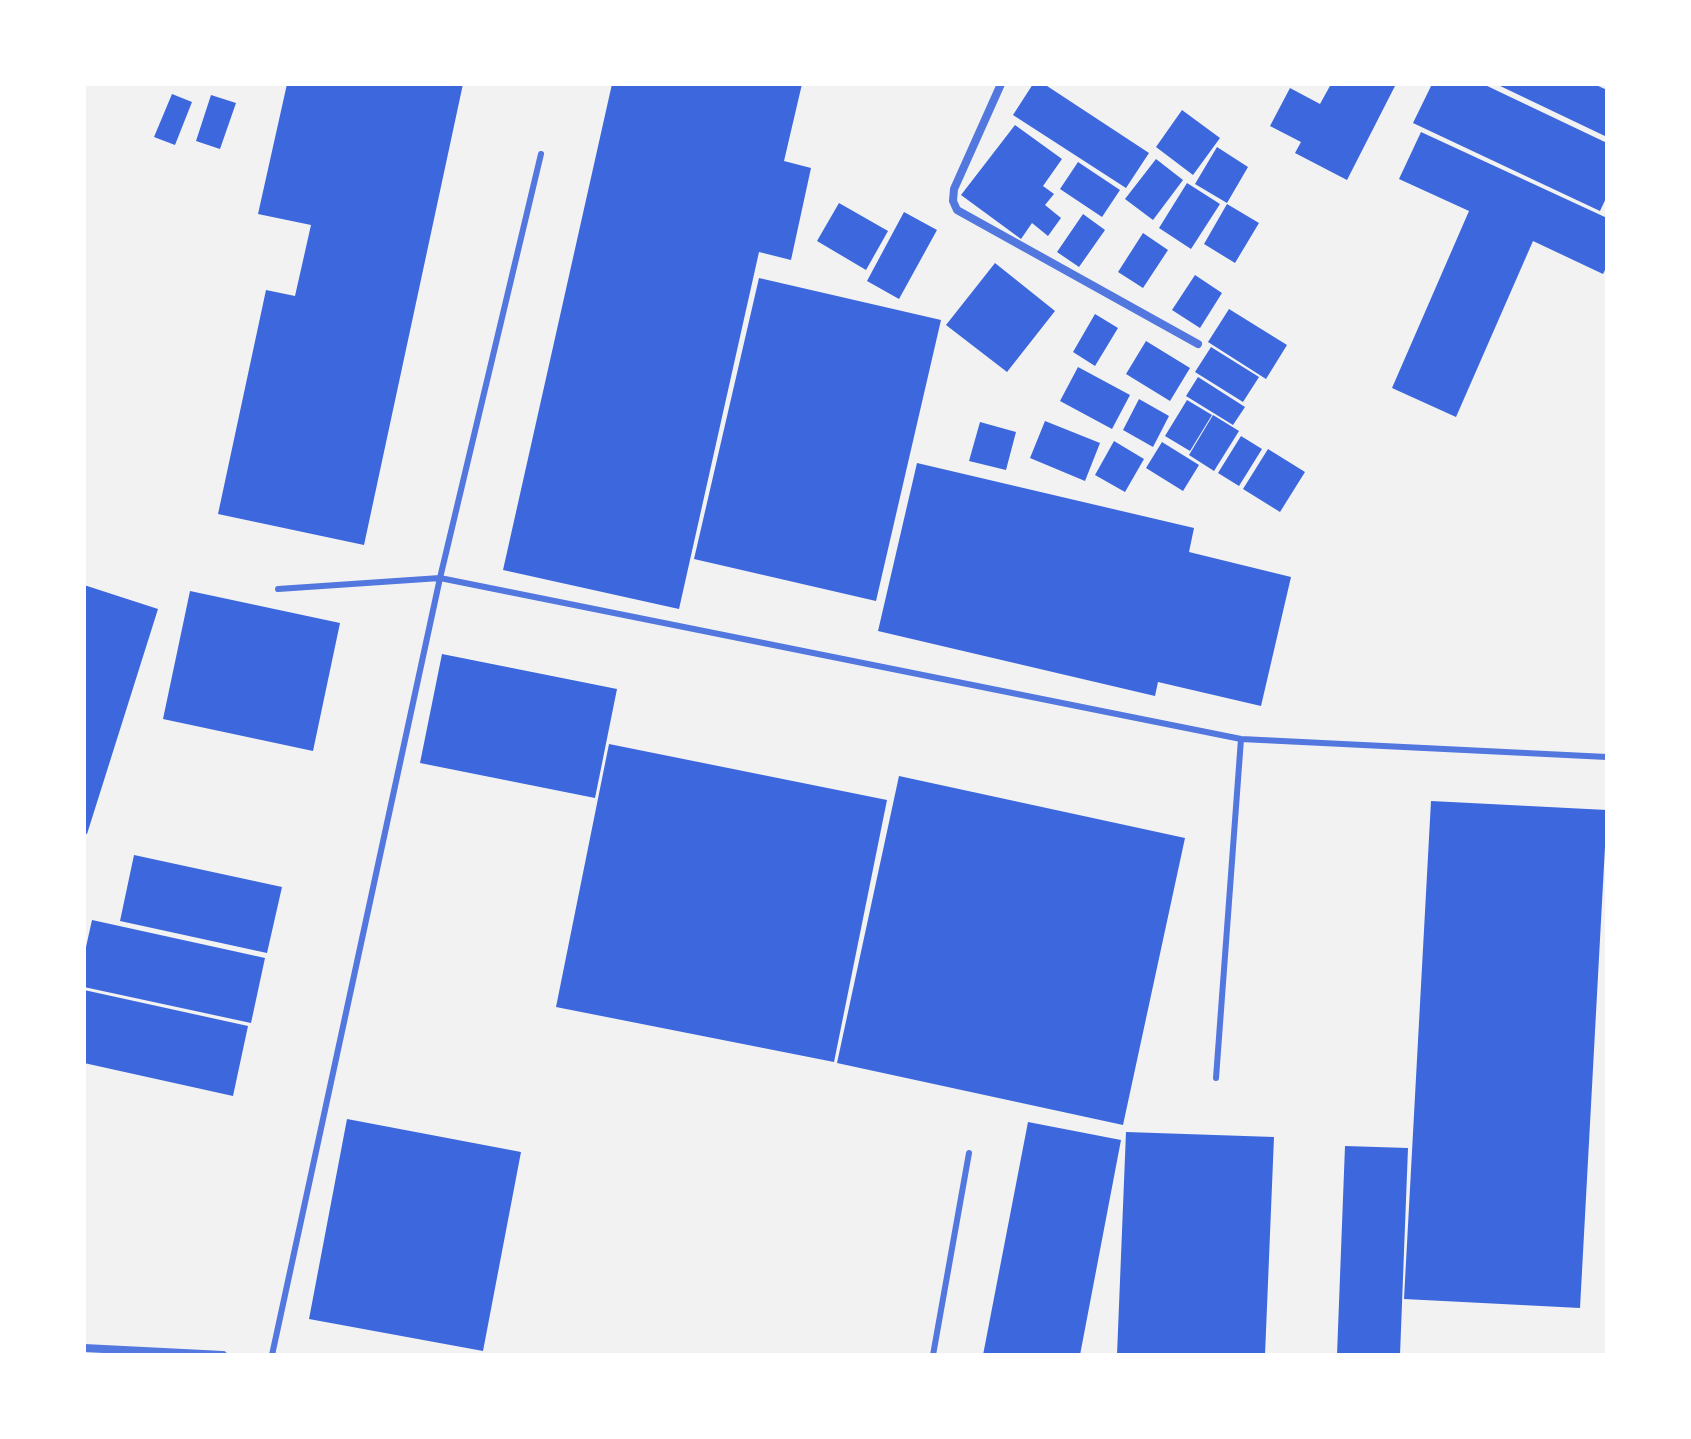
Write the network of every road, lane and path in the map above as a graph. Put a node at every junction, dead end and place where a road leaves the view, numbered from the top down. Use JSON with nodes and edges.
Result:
{"nodes":[{"id":1,"x":1001,"y":84,"type":"edge"},
{"id":2,"x":541,"y":154,"type":"dead end"},
{"id":3,"x":1198,"y":344,"type":"dead end"},
{"id":4,"x":440,"y":578,"type":"junction"},
{"id":5,"x":278,"y":589,"type":"dead end"},
{"id":6,"x":1241,"y":739,"type":"junction"},
{"id":7,"x":1607,"y":757,"type":"edge"},
{"id":8,"x":1216,"y":1078,"type":"dead end"},
{"id":9,"x":969,"y":1153,"type":"dead end"},
{"id":10,"x":84,"y":1348,"type":"edge"},
{"id":11,"x":223,"y":1355,"type":"edge"},
{"id":12,"x":272,"y":1355,"type":"edge"},
{"id":13,"x":933,"y":1355,"type":"edge"}],
"edges":[{"from":1,"to":3,"type":"street"},
{"from":2,"to":4,"type":"lane"},
{"from":4,"to":5,"type":"lane"},
{"from":4,"to":6,"type":"lane"},
{"from":4,"to":12,"type":"lane"},
{"from":6,"to":7,"type":"lane"},
{"from":6,"to":8,"type":"lane"},
{"from":9,"to":13,"type":"lane"},
{"from":10,"to":11,"type":"street"}]}
